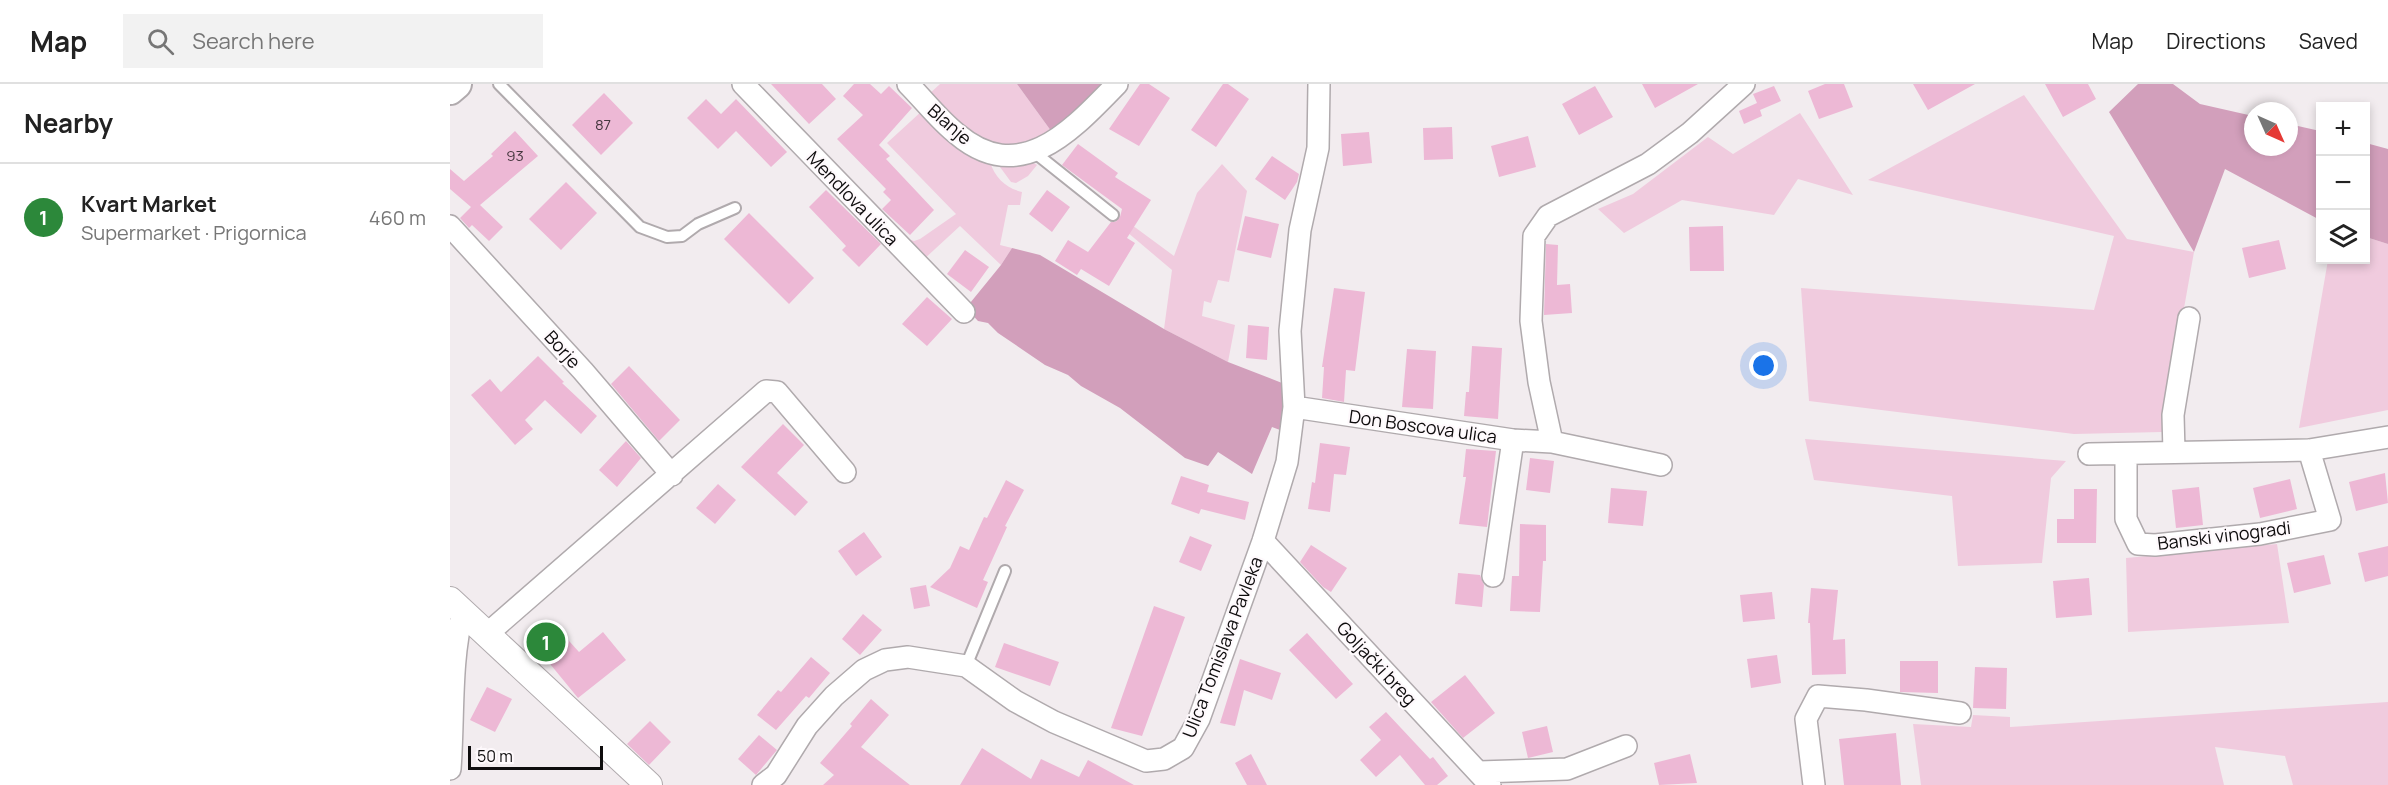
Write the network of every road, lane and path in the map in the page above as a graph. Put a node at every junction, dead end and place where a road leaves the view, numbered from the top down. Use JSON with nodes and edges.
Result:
{"nodes":[{"id":1,"x":457,"y":84,"type":"edge"},
{"id":2,"x":499,"y":84,"type":"edge"},
{"id":3,"x":742,"y":84,"type":"edge"},
{"id":4,"x":908,"y":84,"type":"edge"},
{"id":5,"x":1117,"y":84,"type":"edge"},
{"id":6,"x":1319,"y":84,"type":"edge"},
{"id":7,"x":1744,"y":84,"type":"edge"},
{"id":8,"x":450,"y":90,"type":"edge"},
{"id":9,"x":1034,"y":152,"type":"junction"},
{"id":10,"x":735,"y":208,"type":"dead end"},
{"id":11,"x":1113,"y":215,"type":"dead end"},
{"id":12,"x":450,"y":226,"type":"edge"},
{"id":13,"x":964,"y":312,"type":"dead end"},
{"id":14,"x":2189,"y":318,"type":"dead end"},
{"id":15,"x":1294,"y":407,"type":"junction"},
{"id":16,"x":2388,"y":437,"type":"edge"},
{"id":17,"x":1513,"y":440,"type":"junction"},
{"id":18,"x":1552,"y":442,"type":"junction"},
{"id":19,"x":2309,"y":450,"type":"junction"},
{"id":20,"x":2174,"y":452,"type":"junction"},
{"id":21,"x":2090,"y":454,"type":"dead end"},
{"id":22,"x":2126,"y":454,"type":"junction"},
{"id":23,"x":1660,"y":465,"type":"dead end"},
{"id":24,"x":845,"y":472,"type":"dead end"},
{"id":25,"x":672,"y":475,"type":"junction"},
{"id":26,"x":1263,"y":541,"type":"junction"},
{"id":27,"x":1005,"y":571,"type":"dead end"},
{"id":28,"x":1493,"y":576,"type":"dead end"},
{"id":29,"x":456,"y":605,"type":"edge"},
{"id":30,"x":487,"y":634,"type":"junction"},
{"id":31,"x":966,"y":666,"type":"junction"},
{"id":32,"x":1960,"y":713,"type":"dead end"},
{"id":33,"x":1626,"y":746,"type":"dead end"},
{"id":34,"x":450,"y":769,"type":"edge"},
{"id":35,"x":1484,"y":778,"type":"edge"},
{"id":36,"x":650,"y":785,"type":"edge"},
{"id":37,"x":763,"y":785,"type":"edge"},
{"id":38,"x":1814,"y":785,"type":"edge"}],
"edges":[{"from":1,"to":8,"type":"main road"},
{"from":2,"to":10,"type":"lane"},
{"from":3,"to":13,"type":"street","name":"Mendlova ulica"},
{"from":4,"to":9,"type":"street","name":"Blanje"},
{"from":5,"to":9,"type":"street","name":"Blanje"},
{"from":6,"to":15,"type":"street","name":"Ulica Tomislava Pavleka"},
{"from":7,"to":18,"type":"street"},
{"from":9,"to":11,"type":"lane"},
{"from":12,"to":25,"type":"street","name":"Borje"},
{"from":14,"to":20,"type":"street"},
{"from":15,"to":17,"type":"street","name":"Don Boscova ulica"},
{"from":15,"to":26,"type":"street","name":"Ulica Tomislava Pavleka"},
{"from":16,"to":19,"type":"street"},
{"from":17,"to":18,"type":"street","name":"Don Boscova ulica"},
{"from":17,"to":28,"type":"street"},
{"from":18,"to":23,"type":"street","name":"Don Boscova ulica"},
{"from":19,"to":20,"type":"street"},
{"from":19,"to":22,"type":"street","name":"Banski vinogradi"},
{"from":20,"to":22,"type":"street"},
{"from":21,"to":22,"type":"street"},
{"from":24,"to":25,"type":"street"},
{"from":25,"to":30,"type":"street"},
{"from":26,"to":31,"type":"street","name":"Ulica Tomislava Pavleka"},
{"from":26,"to":35,"type":"street","name":"Goljački breg"},
{"from":27,"to":31,"type":"lane"},
{"from":29,"to":30,"type":"street"},
{"from":29,"to":34,"type":"street"},
{"from":30,"to":36,"type":"street"},
{"from":31,"to":37,"type":"street","name":"Ulica Tomislava Pavleka"},
{"from":32,"to":38,"type":"street"},
{"from":33,"to":35,"type":"street"}]}
